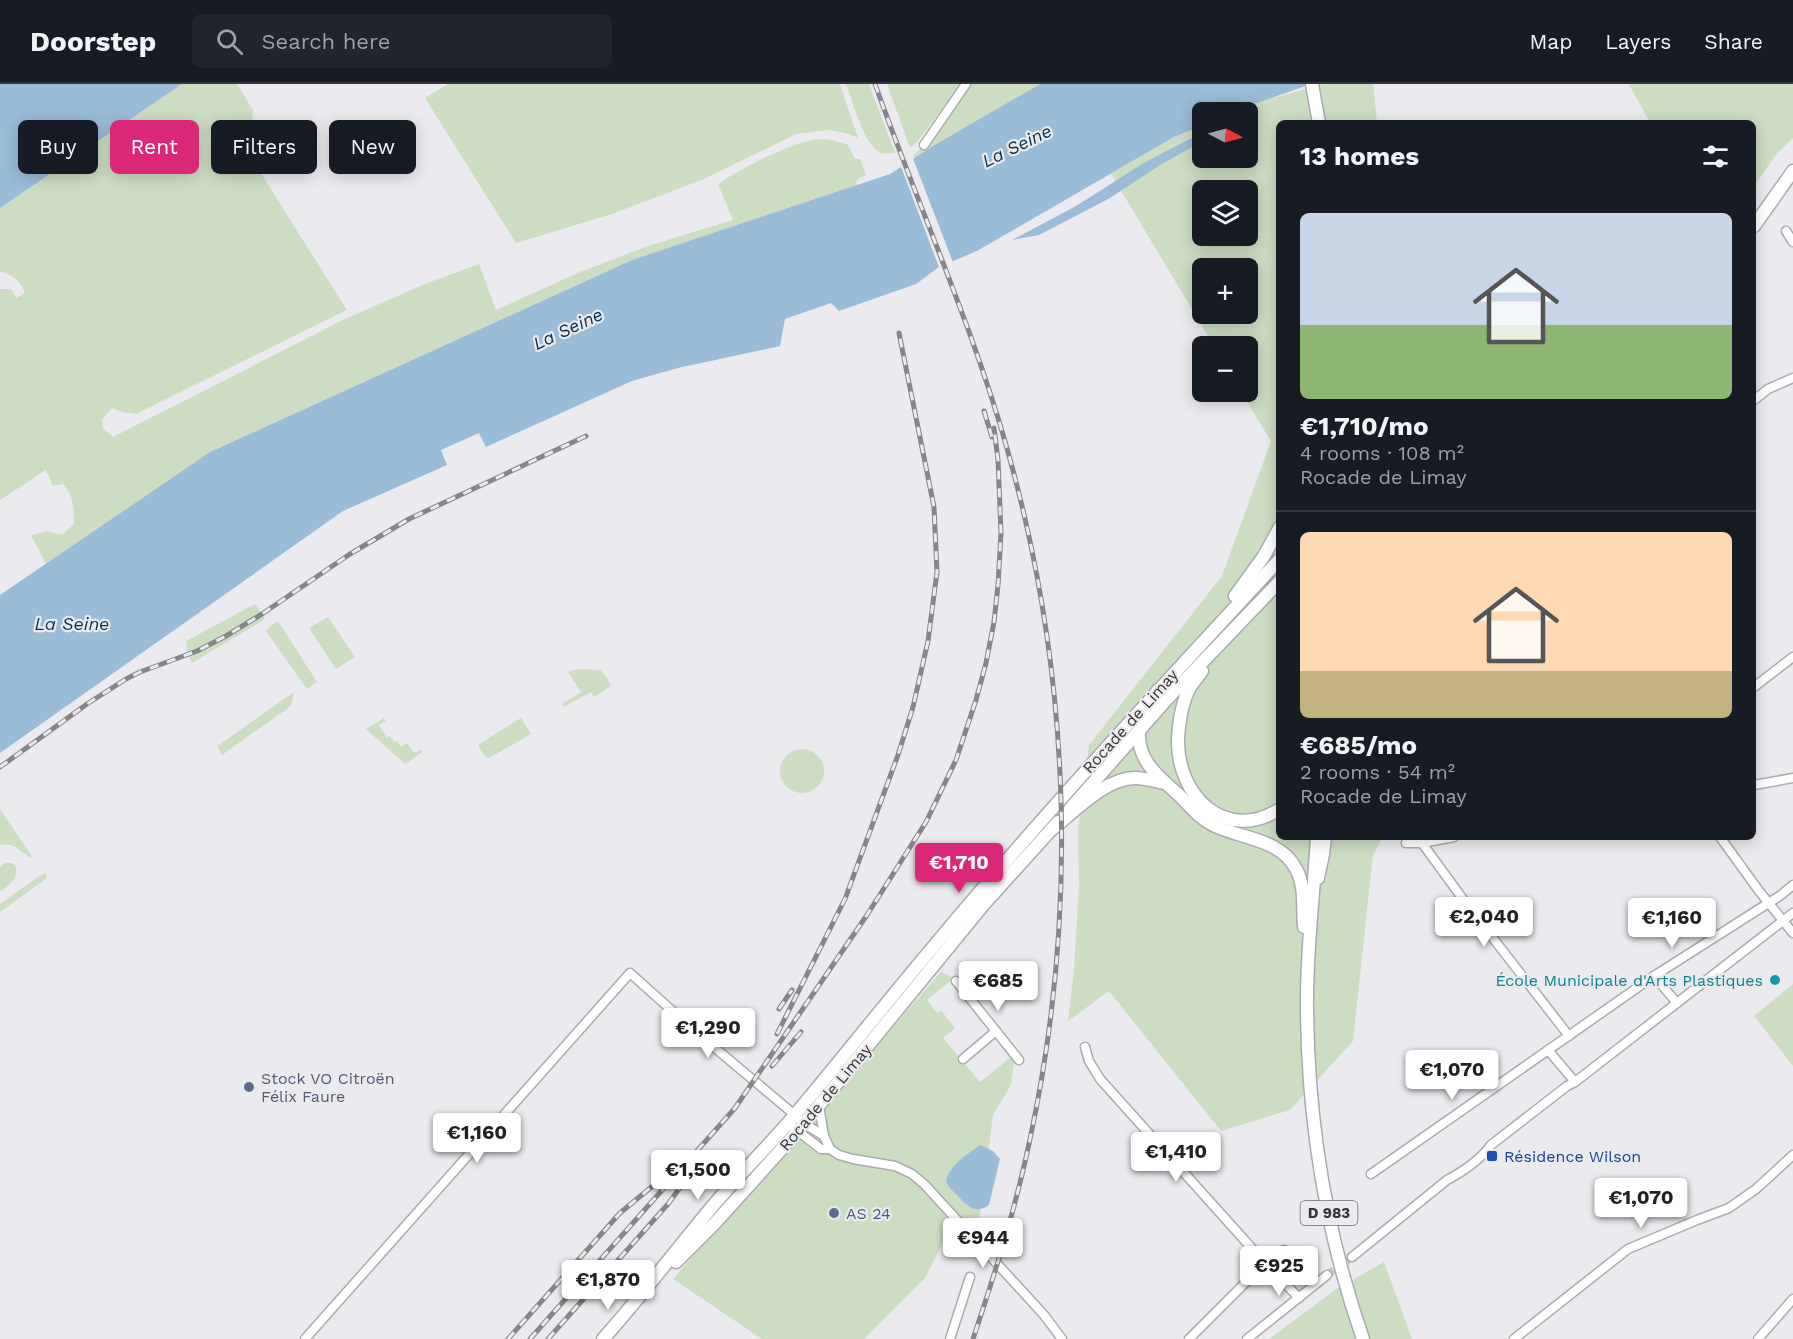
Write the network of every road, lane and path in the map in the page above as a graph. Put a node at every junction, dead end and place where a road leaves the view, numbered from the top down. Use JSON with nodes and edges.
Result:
{"nodes":[{"id":1,"x":966,"y":84,"type":"edge"},
{"id":2,"x":1312,"y":84,"type":"edge"},
{"id":3,"x":1318,"y":120,"type":"edge"},
{"id":4,"x":924,"y":145,"type":"dead end"},
{"id":5,"x":1793,"y":171,"type":"edge"},
{"id":6,"x":1756,"y":223,"type":"edge"},
{"id":7,"x":1786,"y":231,"type":"dead end"},
{"id":8,"x":1793,"y":242,"type":"edge"},
{"id":9,"x":1793,"y":378,"type":"edge"},
{"id":10,"x":1756,"y":398,"type":"edge"},
{"id":11,"x":1276,"y":534,"type":"edge"},
{"id":12,"x":1276,"y":563,"type":"edge"},
{"id":13,"x":1276,"y":585,"type":"edge"},
{"id":14,"x":1244,"y":616,"type":"junction"},
{"id":15,"x":1793,"y":657,"type":"edge"},
{"id":16,"x":1182,"y":664,"type":"junction"},
{"id":17,"x":1756,"y":685,"type":"edge"},
{"id":18,"x":1158,"y":690,"type":"junction"},
{"id":19,"x":1139,"y":731,"type":"junction"},
{"id":20,"x":1793,"y":778,"type":"edge"},
{"id":21,"x":1164,"y":783,"type":"junction"},
{"id":22,"x":1756,"y":785,"type":"edge"},
{"id":23,"x":1276,"y":811,"type":"edge"},
{"id":24,"x":1051,"y":830,"type":"junction"},
{"id":25,"x":1317,"y":840,"type":"edge"},
{"id":26,"x":1325,"y":840,"type":"edge"},
{"id":27,"x":1438,"y":840,"type":"edge"},
{"id":28,"x":1722,"y":840,"type":"edge"},
{"id":29,"x":1406,"y":843,"type":"dead end"},
{"id":30,"x":1422,"y":843,"type":"junction"},
{"id":31,"x":1793,"y":885,"type":"edge"},
{"id":32,"x":1313,"y":896,"type":"junction"},
{"id":33,"x":1768,"y":902,"type":"junction"},
{"id":34,"x":1793,"y":913,"type":"edge"},
{"id":35,"x":1783,"y":921,"type":"junction"},
{"id":36,"x":1793,"y":933,"type":"edge"},
{"id":37,"x":1308,"y":965,"type":"junction"},
{"id":38,"x":1654,"y":976,"type":"junction"},
{"id":39,"x":956,"y":981,"type":"dead end"},
{"id":40,"x":1677,"y":1003,"type":"junction"},
{"id":41,"x":996,"y":1031,"type":"junction"},
{"id":42,"x":1569,"y":1036,"type":"junction"},
{"id":43,"x":1085,"y":1047,"type":"dead end"},
{"id":44,"x":1548,"y":1050,"type":"junction"},
{"id":45,"x":963,"y":1059,"type":"dead end"},
{"id":46,"x":1019,"y":1060,"type":"dead end"},
{"id":47,"x":1575,"y":1082,"type":"junction"},
{"id":48,"x":819,"y":1106,"type":"junction"},
{"id":49,"x":796,"y":1123,"type":"junction"},
{"id":50,"x":824,"y":1136,"type":"junction"},
{"id":51,"x":830,"y":1149,"type":"junction"},
{"id":52,"x":1791,"y":1160,"type":"edge"},
{"id":53,"x":1371,"y":1174,"type":"dead end"},
{"id":54,"x":1284,"y":1250,"type":"dead end"},
{"id":55,"x":1352,"y":1257,"type":"tunnel mouth"},
{"id":56,"x":1265,"y":1263,"type":"junction"},
{"id":57,"x":1327,"y":1275,"type":"tunnel mouth"},
{"id":58,"x":970,"y":1277,"type":"dead end"},
{"id":59,"x":1299,"y":1298,"type":"junction"},
{"id":60,"x":1793,"y":1299,"type":"edge"},
{"id":61,"x":305,"y":1339,"type":"edge"},
{"id":62,"x":603,"y":1339,"type":"edge"},
{"id":63,"x":950,"y":1339,"type":"edge"},
{"id":64,"x":1062,"y":1339,"type":"edge"},
{"id":65,"x":1188,"y":1339,"type":"edge"},
{"id":66,"x":1247,"y":1339,"type":"edge"},
{"id":67,"x":1363,"y":1339,"type":"edge"},
{"id":68,"x":1514,"y":1339,"type":"edge"},
{"id":69,"x":1758,"y":1339,"type":"edge"}],
"edges":[{"from":1,"to":4,"type":"street"},
{"from":2,"to":3,"type":"main road"},
{"from":5,"to":6,"type":"main road"},
{"from":7,"to":8,"type":"street"},
{"from":9,"to":10,"type":"street"},
{"from":11,"to":16,"type":"main road"},
{"from":12,"to":16,"type":"main road","name":"Rocade de Limay"},
{"from":13,"to":14,"type":"main road","name":"Rocade de Limay"},
{"from":14,"to":19,"type":"main road","name":"Rocade de Limay"},
{"from":14,"to":23,"type":"main road"},
{"from":15,"to":17,"type":"street"},
{"from":16,"to":18,"type":"main road","name":"Rocade de Limay"},
{"from":18,"to":19,"type":"main road"},
{"from":18,"to":49,"type":"main road","name":"Rocade de Limay"},
{"from":19,"to":21,"type":"main road"},
{"from":19,"to":24,"type":"main road","name":"Rocade de Limay"},
{"from":20,"to":22,"type":"street"},
{"from":21,"to":24,"type":"main road"},
{"from":21,"to":37,"type":"main road"},
{"from":24,"to":48,"type":"main road","name":"Rocade de Limay"},
{"from":25,"to":32,"type":"main road","number":"D 983"},
{"from":26,"to":32,"type":"main road"},
{"from":27,"to":30,"type":"street"},
{"from":28,"to":33,"type":"street"},
{"from":29,"to":30,"type":"street"},
{"from":30,"to":42,"type":"street"},
{"from":31,"to":33,"type":"street"},
{"from":32,"to":37,"type":"main road","number":"D 983"},
{"from":33,"to":35,"type":"street"},
{"from":33,"to":38,"type":"street"},
{"from":34,"to":35,"type":"street"},
{"from":35,"to":36,"type":"street"},
{"from":35,"to":40,"type":"street"},
{"from":37,"to":67,"type":"main road","number":"D 983"},
{"from":38,"to":40,"type":"street"},
{"from":38,"to":42,"type":"street"},
{"from":39,"to":41,"type":"street"},
{"from":40,"to":47,"type":"street"},
{"from":41,"to":45,"type":"street"},
{"from":41,"to":46,"type":"street"},
{"from":42,"to":44,"type":"street"},
{"from":43,"to":56,"type":"street"},
{"from":44,"to":47,"type":"street"},
{"from":44,"to":53,"type":"street"},
{"from":47,"to":55,"type":"street"},
{"from":48,"to":49,"type":"main road","name":"Rocade de Limay"},
{"from":48,"to":50,"type":"street"},
{"from":49,"to":50,"type":"street"},
{"from":49,"to":51,"type":"street"},
{"from":49,"to":61,"type":"street"},
{"from":49,"to":62,"type":"main road","name":"Rocade de Limay"},
{"from":50,"to":51,"type":"street"},
{"from":51,"to":64,"type":"street"},
{"from":52,"to":68,"type":"street"},
{"from":54,"to":56,"type":"street"},
{"from":56,"to":59,"type":"street"},
{"from":56,"to":65,"type":"street"},
{"from":57,"to":59,"type":"street"},
{"from":58,"to":63,"type":"street"},
{"from":59,"to":66,"type":"street"},
{"from":60,"to":69,"type":"street"}]}
